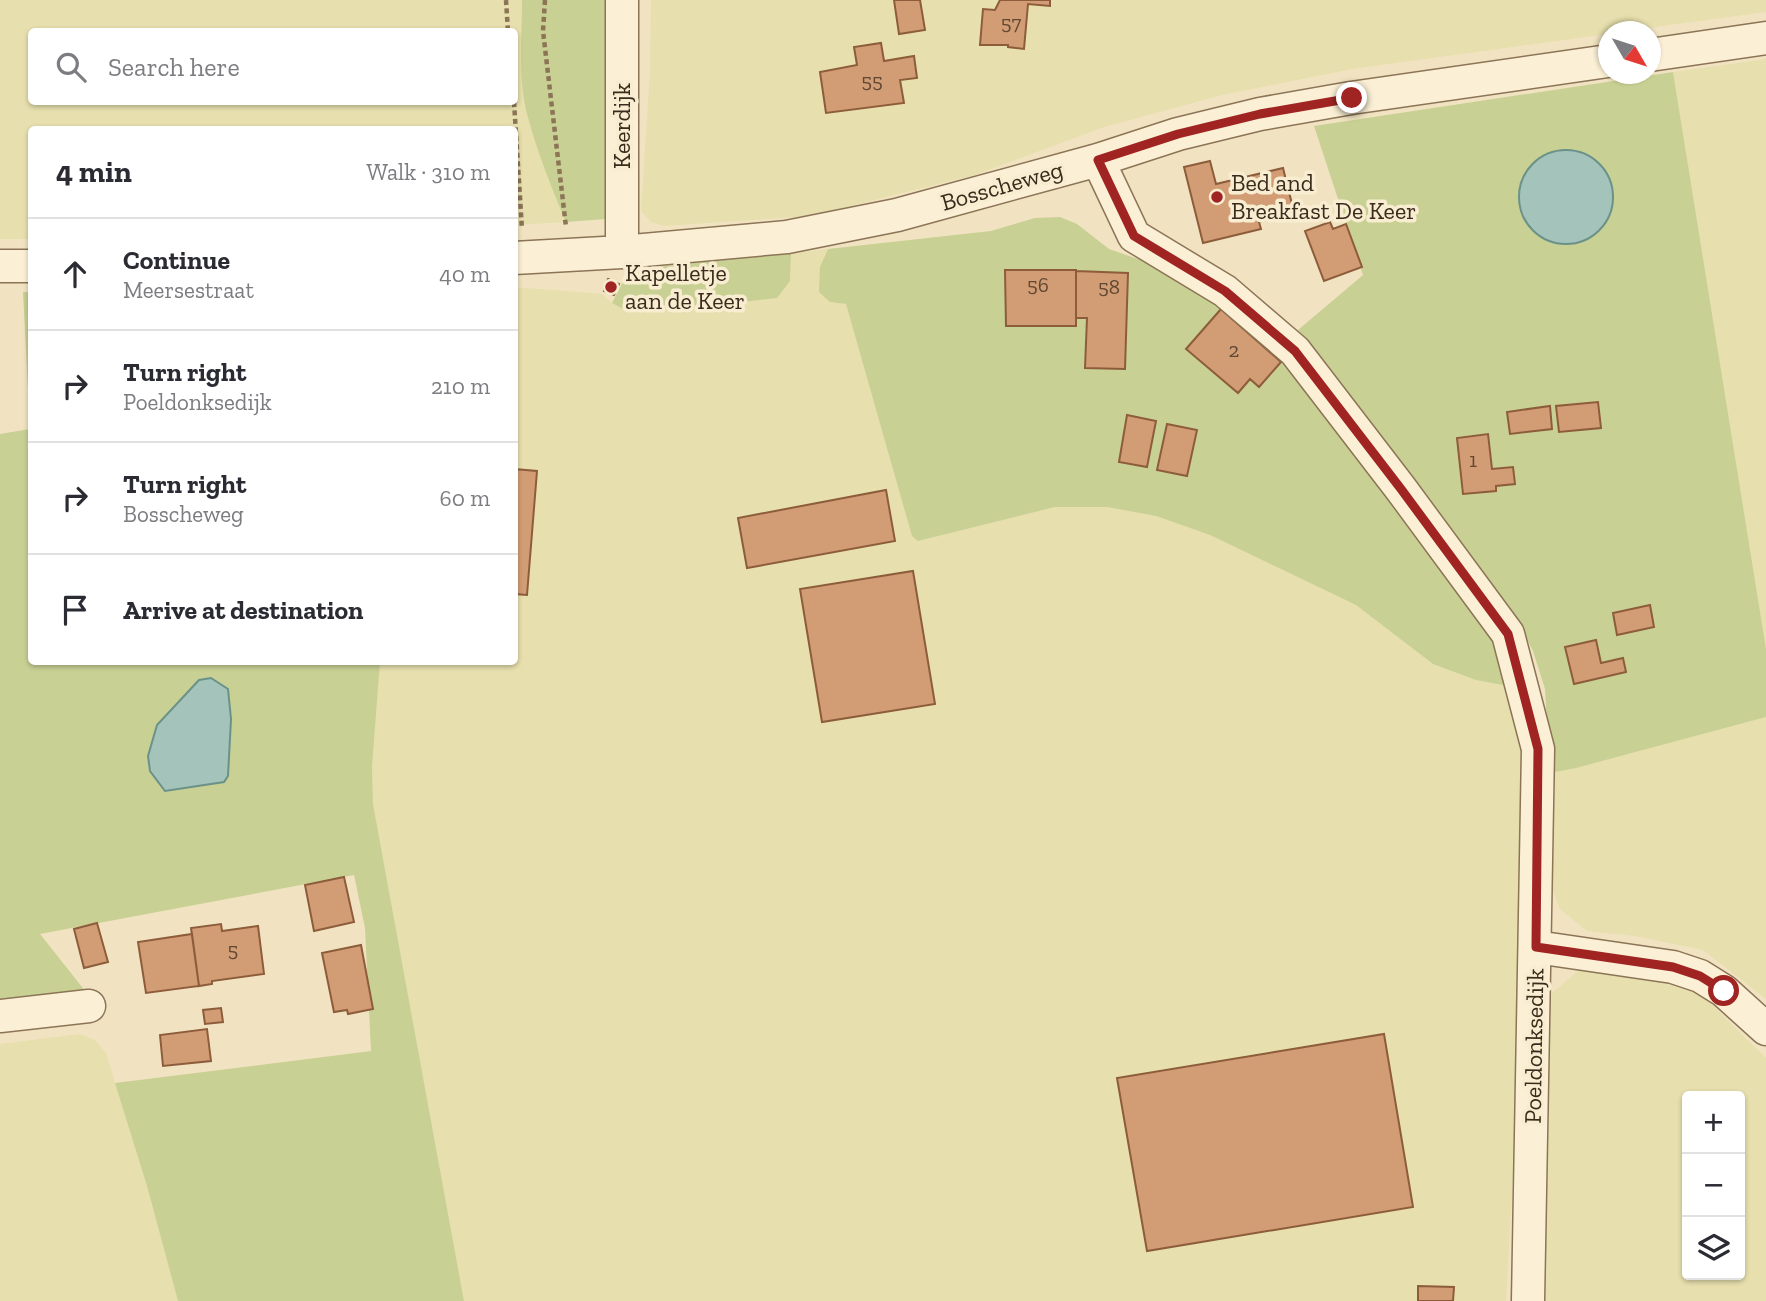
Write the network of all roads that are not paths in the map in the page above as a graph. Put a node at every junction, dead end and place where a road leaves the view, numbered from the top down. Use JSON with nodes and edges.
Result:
{"nodes":[{"id":1,"x":622,"y":0,"type":"edge"},
{"id":2,"x":1766,"y":38,"type":"edge"},
{"id":3,"x":1661,"y":53,"type":"edge"},
{"id":4,"x":1598,"y":62,"type":"edge"},
{"id":5,"x":1098,"y":160,"type":"junction"},
{"id":6,"x":622,"y":252,"type":"junction"},
{"id":7,"x":519,"y":258,"type":"edge"},
{"id":8,"x":0,"y":266,"type":"edge"},
{"id":9,"x":28,"y":266,"type":"edge"},
{"id":10,"x":1536,"y":947,"type":"junction"},
{"id":11,"x":89,"y":1006,"type":"dead end"},
{"id":12,"x":0,"y":1016,"type":"edge"},
{"id":13,"x":1766,"y":1028,"type":"edge"},
{"id":14,"x":1528,"y":1301,"type":"edge"}],
"edges":[{"from":1,"to":6,"type":"street","name":"Keerdijk"},
{"from":2,"to":3,"type":"street"},
{"from":4,"to":5,"type":"street","name":"Bosscheweg"},
{"from":5,"to":6,"type":"street","name":"Bosscheweg"},
{"from":5,"to":10,"type":"street","name":"Poeldonksedijk"},
{"from":6,"to":7,"type":"street","name":"Bosscheweg"},
{"from":8,"to":9,"type":"street"},
{"from":10,"to":13,"type":"street"},
{"from":10,"to":14,"type":"street","name":"Poeldonksedijk"},
{"from":11,"to":12,"type":"street"}]}
